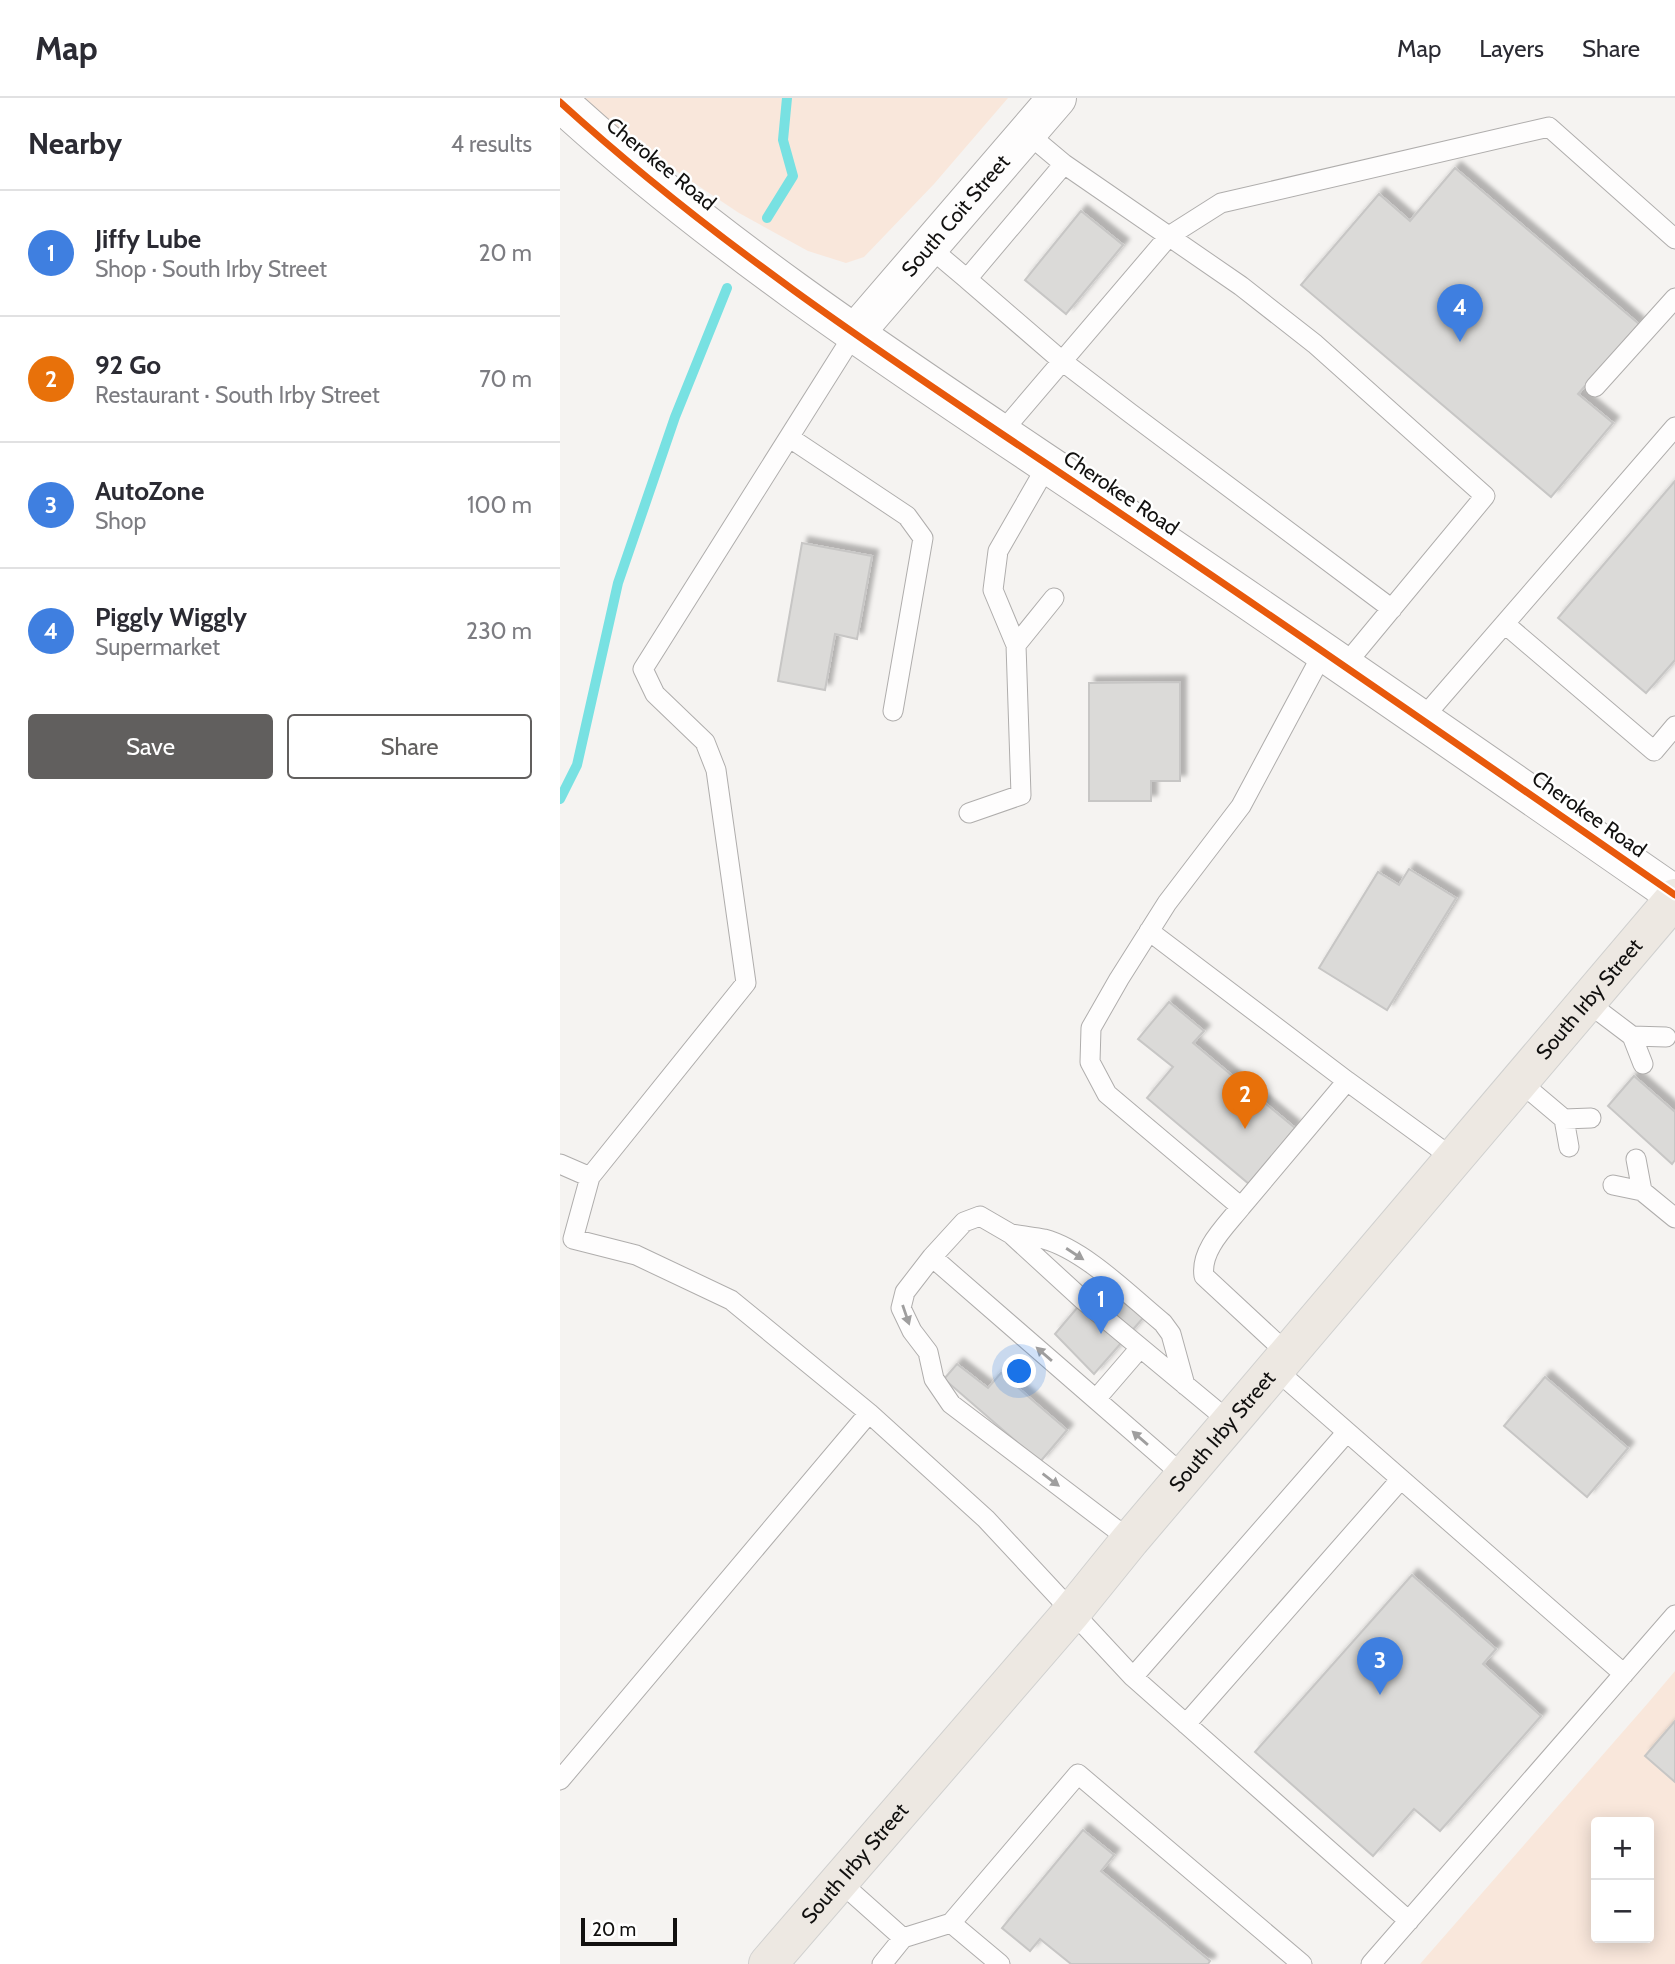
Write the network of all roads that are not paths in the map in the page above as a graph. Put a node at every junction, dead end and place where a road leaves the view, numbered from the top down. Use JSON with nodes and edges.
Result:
{"nodes":[{"id":1,"x":1057,"y":98,"type":"edge"},
{"id":2,"x":560,"y":102,"type":"edge"},
{"id":3,"x":1027,"y":133,"type":"junction"},
{"id":4,"x":1064,"y":164,"type":"junction"},
{"id":5,"x":1169,"y":236,"type":"junction"},
{"id":6,"x":1675,"y":239,"type":"edge"},
{"id":7,"x":929,"y":247,"type":"junction"},
{"id":8,"x":967,"y":279,"type":"junction"},
{"id":9,"x":1675,"y":298,"type":"edge"},
{"id":10,"x":854,"y":334,"type":"junction"},
{"id":11,"x":1062,"y":361,"type":"junction"},
{"id":12,"x":1595,"y":387,"type":"dead end"},
{"id":13,"x":1675,"y":427,"type":"edge"},
{"id":14,"x":1001,"y":433,"type":"junction"},
{"id":15,"x":790,"y":438,"type":"junction"},
{"id":16,"x":1048,"y":464,"type":"junction"},
{"id":17,"x":1054,"y":598,"type":"dead end"},
{"id":18,"x":1392,"y":608,"type":"junction"},
{"id":19,"x":1505,"y":624,"type":"junction"},
{"id":20,"x":1016,"y":645,"type":"junction"},
{"id":21,"x":1334,"y":658,"type":"junction"},
{"id":22,"x":893,"y":711,"type":"dead end"},
{"id":23,"x":1422,"y":719,"type":"junction"},
{"id":24,"x":1675,"y":726,"type":"edge"},
{"id":25,"x":969,"y":813,"type":"dead end"},
{"id":26,"x":1675,"y":896,"type":"edge"},
{"id":27,"x":1149,"y":931,"type":"junction"},
{"id":28,"x":1587,"y":1002,"type":"junction"},
{"id":29,"x":1632,"y":1036,"type":"junction"},
{"id":30,"x":1666,"y":1037,"type":"dead end"},
{"id":31,"x":1643,"y":1064,"type":"dead end"},
{"id":32,"x":1347,"y":1081,"type":"junction"},
{"id":33,"x":1519,"y":1081,"type":"junction"},
{"id":34,"x":1591,"y":1118,"type":"dead end"},
{"id":35,"x":1564,"y":1119,"type":"junction"},
{"id":36,"x":1569,"y":1147,"type":"dead end"},
{"id":37,"x":1454,"y":1159,"type":"junction"},
{"id":38,"x":1636,"y":1159,"type":"dead end"},
{"id":39,"x":560,"y":1164,"type":"edge"},
{"id":40,"x":590,"y":1177,"type":"junction"},
{"id":41,"x":1613,"y":1185,"type":"dead end"},
{"id":42,"x":1642,"y":1191,"type":"junction"},
{"id":43,"x":1241,"y":1207,"type":"junction"},
{"id":44,"x":1673,"y":1213,"type":"edge"},
{"id":45,"x":1010,"y":1234,"type":"junction"},
{"id":46,"x":566,"y":1240,"type":"edge"},
{"id":47,"x":932,"y":1257,"type":"junction"},
{"id":48,"x":1140,"y":1348,"type":"junction"},
{"id":49,"x":1281,"y":1362,"type":"junction"},
{"id":50,"x":1185,"y":1385,"type":"junction"},
{"id":51,"x":1096,"y":1399,"type":"junction"},
{"id":52,"x":869,"y":1413,"type":"junction"},
{"id":53,"x":1230,"y":1422,"type":"junction"},
{"id":54,"x":1347,"y":1432,"type":"junction"},
{"id":55,"x":1184,"y":1476,"type":"junction"},
{"id":56,"x":1401,"y":1479,"type":"junction"},
{"id":57,"x":1130,"y":1540,"type":"junction"},
{"id":58,"x":1071,"y":1613,"type":"junction"},
{"id":59,"x":1675,"y":1615,"type":"edge"},
{"id":60,"x":1624,"y":1674,"type":"junction"},
{"id":61,"x":1133,"y":1677,"type":"junction"},
{"id":62,"x":1186,"y":1724,"type":"junction"},
{"id":63,"x":560,"y":1780,"type":"edge"},
{"id":64,"x":839,"y":1881,"type":"junction"},
{"id":65,"x":1409,"y":1921,"type":"junction"},
{"id":66,"x":951,"y":1923,"type":"junction"},
{"id":67,"x":902,"y":1938,"type":"junction"},
{"id":68,"x":768,"y":1964,"type":"edge"},
{"id":69,"x":881,"y":1964,"type":"edge"},
{"id":70,"x":1000,"y":1964,"type":"edge"},
{"id":71,"x":1302,"y":1964,"type":"edge"},
{"id":72,"x":1371,"y":1964,"type":"edge"}],
"edges":[{"from":1,"to":3,"type":"street","name":"South Coit Street"},
{"from":2,"to":10,"type":"street","name":"Cherokee Road"},
{"from":3,"to":4,"type":"lane"},
{"from":3,"to":7,"type":"street","name":"South Coit Street"},
{"from":4,"to":5,"type":"lane"},
{"from":4,"to":8,"type":"lane"},
{"from":5,"to":6,"type":"lane"},
{"from":5,"to":11,"type":"lane"},
{"from":5,"to":18,"type":"lane"},
{"from":7,"to":8,"type":"lane"},
{"from":7,"to":10,"type":"street","name":"South Coit Street"},
{"from":8,"to":11,"type":"lane"},
{"from":9,"to":12,"type":"lane"},
{"from":10,"to":14,"type":"street","name":"Cherokee Road"},
{"from":10,"to":15,"type":"lane"},
{"from":11,"to":14,"type":"lane"},
{"from":11,"to":18,"type":"lane"},
{"from":13,"to":19,"type":"lane"},
{"from":14,"to":16,"type":"street","name":"Cherokee Road"},
{"from":15,"to":22,"type":"lane"},
{"from":15,"to":40,"type":"lane"},
{"from":16,"to":20,"type":"lane"},
{"from":16,"to":21,"type":"street","name":"Cherokee Road"},
{"from":17,"to":20,"type":"lane"},
{"from":18,"to":21,"type":"lane"},
{"from":19,"to":23,"type":"lane"},
{"from":19,"to":24,"type":"lane"},
{"from":20,"to":25,"type":"lane"},
{"from":21,"to":23,"type":"street","name":"Cherokee Road"},
{"from":21,"to":27,"type":"lane"},
{"from":23,"to":26,"type":"street","name":"Cherokee Road"},
{"from":26,"to":28,"type":"main road","name":"South Irby Street"},
{"from":27,"to":32,"type":"lane"},
{"from":27,"to":43,"type":"lane"},
{"from":28,"to":29,"type":"lane"},
{"from":28,"to":33,"type":"main road","name":"South Irby Street"},
{"from":29,"to":30,"type":"lane"},
{"from":29,"to":31,"type":"lane"},
{"from":32,"to":37,"type":"lane"},
{"from":32,"to":43,"type":"lane"},
{"from":33,"to":35,"type":"lane"},
{"from":33,"to":37,"type":"main road","name":"South Irby Street"},
{"from":34,"to":35,"type":"lane"},
{"from":35,"to":36,"type":"lane"},
{"from":37,"to":49,"type":"main road","name":"South Irby Street"},
{"from":38,"to":42,"type":"lane"},
{"from":39,"to":40,"type":"lane"},
{"from":40,"to":46,"type":"lane"},
{"from":41,"to":42,"type":"lane"},
{"from":42,"to":44,"type":"lane"},
{"from":43,"to":49,"type":"lane"},
{"from":45,"to":47,"type":"lane"},
{"from":45,"to":48,"type":"lane"},
{"from":45,"to":50,"type":"lane","one_way":true},
{"from":46,"to":52,"type":"lane"},
{"from":51,"to":47,"type":"lane","one_way":true},
{"from":47,"to":57,"type":"lane","one_way":true},
{"from":48,"to":50,"type":"lane"},
{"from":48,"to":51,"type":"lane"},
{"from":49,"to":53,"type":"main road","name":"South Irby Street"},
{"from":49,"to":54,"type":"lane"},
{"from":50,"to":53,"type":"lane"},
{"from":55,"to":51,"type":"lane","one_way":true},
{"from":52,"to":58,"type":"lane"},
{"from":52,"to":63,"type":"lane"},
{"from":53,"to":55,"type":"main road","name":"South Irby Street"},
{"from":54,"to":56,"type":"lane"},
{"from":54,"to":61,"type":"lane"},
{"from":55,"to":57,"type":"main road","name":"South Irby Street"},
{"from":56,"to":60,"type":"lane"},
{"from":56,"to":62,"type":"lane"},
{"from":57,"to":58,"type":"main road","name":"South Irby Street"},
{"from":58,"to":61,"type":"lane"},
{"from":58,"to":64,"type":"main road","name":"South Irby Street"},
{"from":59,"to":60,"type":"lane"},
{"from":60,"to":65,"type":"lane"},
{"from":61,"to":62,"type":"lane"},
{"from":62,"to":65,"type":"lane"},
{"from":64,"to":67,"type":"lane"},
{"from":64,"to":68,"type":"main road","name":"South Irby Street"},
{"from":65,"to":72,"type":"lane"},
{"from":66,"to":67,"type":"lane"},
{"from":66,"to":70,"type":"lane"},
{"from":66,"to":71,"type":"lane"},
{"from":67,"to":69,"type":"lane"}]}
